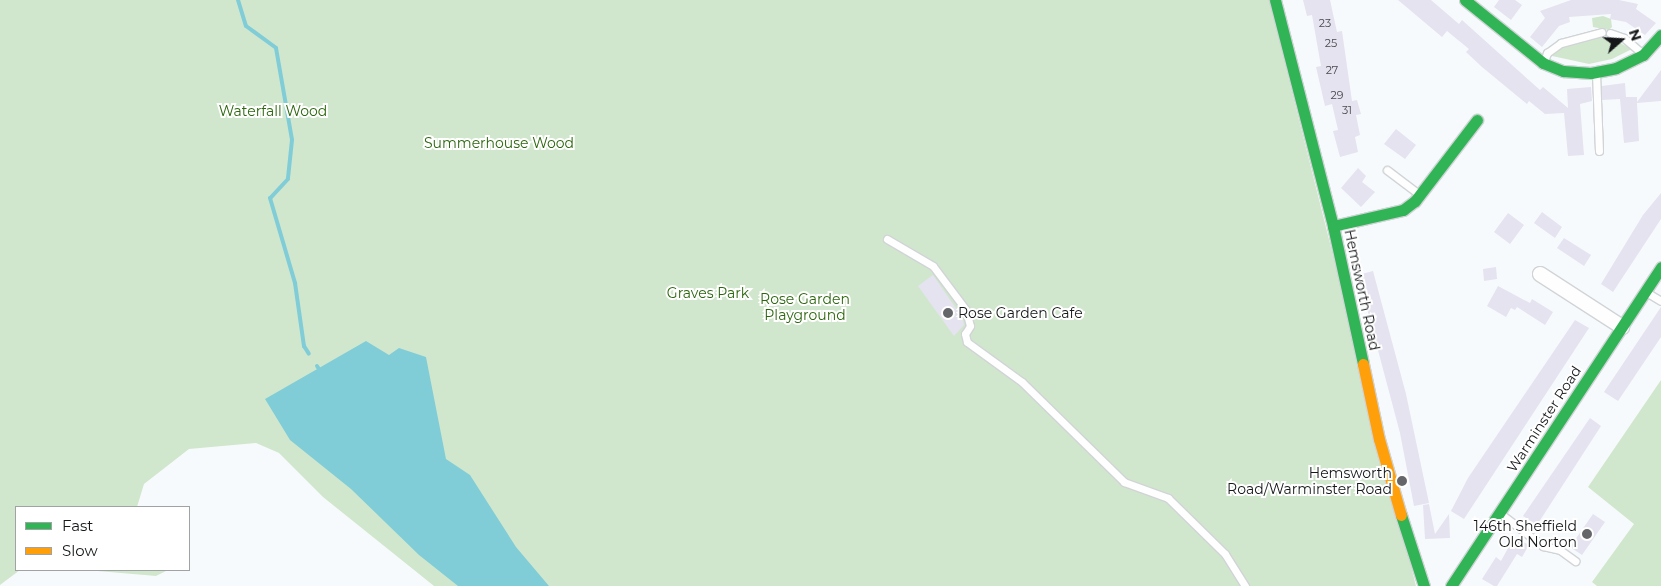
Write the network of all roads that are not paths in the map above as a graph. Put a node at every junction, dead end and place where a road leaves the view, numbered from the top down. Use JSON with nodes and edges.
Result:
{"nodes":[{"id":1,"x":1274,"y":0,"type":"edge"},
{"id":2,"x":1465,"y":0,"type":"edge"},
{"id":3,"x":1483,"y":4,"type":"edge"},
{"id":4,"x":1602,"y":32,"type":"dead end"},
{"id":5,"x":1610,"y":33,"type":"dead end"},
{"id":6,"x":1661,"y":35,"type":"edge"},
{"id":7,"x":1643,"y":55,"type":"junction"},
{"id":8,"x":1543,"y":63,"type":"junction"},
{"id":9,"x":1596,"y":73,"type":"junction"},
{"id":10,"x":1477,"y":120,"type":"dead end"},
{"id":11,"x":1599,"y":151,"type":"dead end"},
{"id":12,"x":1387,"y":170,"type":"dead end"},
{"id":13,"x":1420,"y":195,"type":"junction"},
{"id":14,"x":1333,"y":226,"type":"junction"},
{"id":15,"x":887,"y":239,"type":"dead end"},
{"id":16,"x":1661,"y":267,"type":"edge"},
{"id":17,"x":1540,"y":274,"type":"dead end"},
{"id":18,"x":1645,"y":291,"type":"junction"},
{"id":19,"x":1661,"y":301,"type":"edge"},
{"id":20,"x":1622,"y":326,"type":"junction"},
{"id":21,"x":1500,"y":514,"type":"junction"},
{"id":22,"x":1575,"y":561,"type":"dead end"},
{"id":23,"x":1244,"y":586,"type":"edge"},
{"id":24,"x":1424,"y":586,"type":"edge"},
{"id":25,"x":1451,"y":586,"type":"edge"}],
"edges":[{"from":1,"to":14,"type":"street","name":"Hemsworth Road"},
{"from":2,"to":3,"type":"street"},
{"from":3,"to":8,"type":"street"},
{"from":4,"to":8,"type":"lane"},
{"from":5,"to":7,"type":"lane"},
{"from":6,"to":7,"type":"street"},
{"from":7,"to":9,"type":"street"},
{"from":8,"to":9,"type":"street"},
{"from":9,"to":11,"type":"lane"},
{"from":10,"to":13,"type":"street"},
{"from":12,"to":13,"type":"lane"},
{"from":13,"to":14,"type":"street"},
{"from":14,"to":24,"type":"street","name":"Hemsworth Road"},
{"from":15,"to":23,"type":"lane"},
{"from":16,"to":18,"type":"street","name":"Warminster Road"},
{"from":17,"to":20,"type":"street"},
{"from":18,"to":19,"type":"lane"},
{"from":18,"to":20,"type":"street","name":"Warminster Road"},
{"from":20,"to":21,"type":"street","name":"Warminster Road"},
{"from":21,"to":22,"type":"lane"},
{"from":21,"to":25,"type":"street","name":"Warminster Road"}]}
